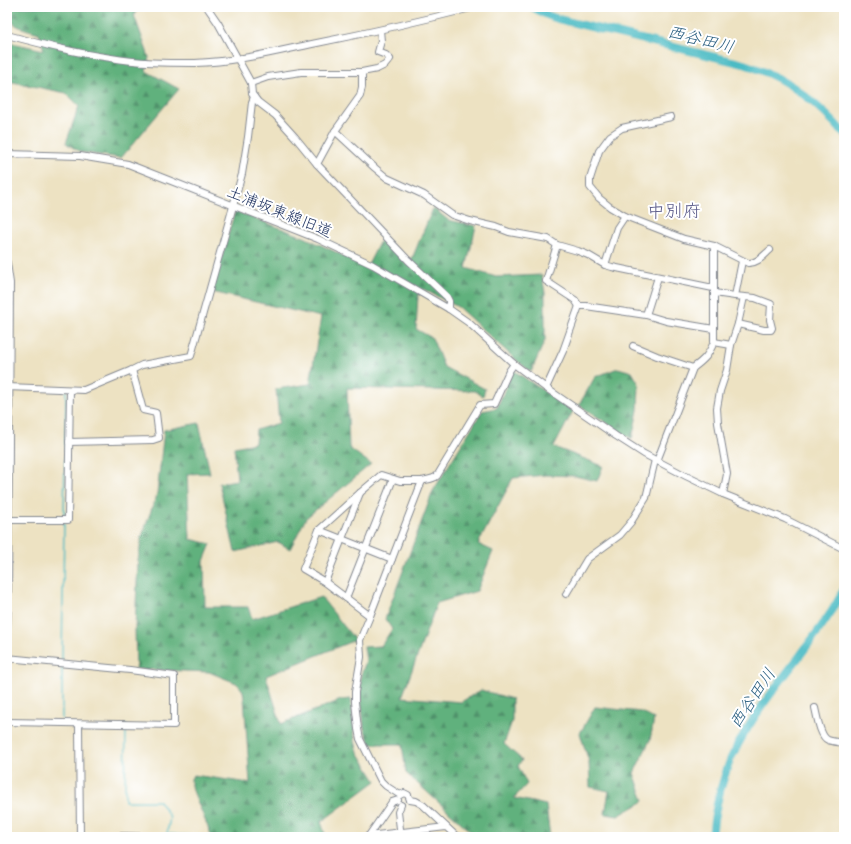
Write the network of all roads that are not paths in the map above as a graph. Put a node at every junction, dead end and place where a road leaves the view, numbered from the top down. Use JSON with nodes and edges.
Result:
{"nodes":[{"id":1,"x":207,"y":7,"type":"edge"},
{"id":2,"x":475,"y":7,"type":"edge"},
{"id":3,"x":380,"y":30,"type":"junction"},
{"id":4,"x":7,"y":35,"type":"edge"},
{"id":5,"x":237,"y":58,"type":"junction"},
{"id":6,"x":362,"y":72,"type":"junction"},
{"id":7,"x":251,"y":83,"type":"junction"},
{"id":8,"x":254,"y":97,"type":"junction"},
{"id":9,"x":671,"y":117,"type":"dead end"},
{"id":10,"x":335,"y":132,"type":"junction"},
{"id":11,"x":7,"y":154,"type":"edge"},
{"id":12,"x":317,"y":164,"type":"junction"},
{"id":13,"x":233,"y":205,"type":"junction"},
{"id":14,"x":624,"y":216,"type":"junction"},
{"id":15,"x":558,"y":245,"type":"junction"},
{"id":16,"x":714,"y":246,"type":"junction"},
{"id":17,"x":770,"y":250,"type":"dead end"},
{"id":18,"x":742,"y":260,"type":"junction"},
{"id":19,"x":7,"y":263,"type":"edge"},
{"id":20,"x":605,"y":265,"type":"junction"},
{"id":21,"x":658,"y":277,"type":"junction"},
{"id":22,"x":9,"y":289,"type":"edge"},
{"id":23,"x":714,"y":291,"type":"junction"},
{"id":24,"x":735,"y":296,"type":"junction"},
{"id":25,"x":744,"y":297,"type":"junction"},
{"id":26,"x":579,"y":306,"type":"junction"},
{"id":27,"x":450,"y":309,"type":"junction"},
{"id":28,"x":646,"y":315,"type":"junction"},
{"id":29,"x":738,"y":324,"type":"junction"},
{"id":30,"x":714,"y":329,"type":"junction"},
{"id":31,"x":714,"y":342,"type":"junction"},
{"id":32,"x":731,"y":345,"type":"junction"},
{"id":33,"x":634,"y":346,"type":"dead end"},
{"id":34,"x":514,"y":364,"type":"junction"},
{"id":35,"x":693,"y":368,"type":"junction"},
{"id":36,"x":132,"y":370,"type":"junction"},
{"id":37,"x":8,"y":387,"type":"edge"},
{"id":38,"x":546,"y":388,"type":"junction"},
{"id":39,"x":70,"y":390,"type":"junction"},
{"id":40,"x":69,"y":442,"type":"junction"},
{"id":41,"x":8,"y":455,"type":"edge"},
{"id":42,"x":656,"y":461,"type":"junction"},
{"id":43,"x":393,"y":479,"type":"junction"},
{"id":44,"x":422,"y":481,"type":"junction"},
{"id":45,"x":361,"y":492,"type":"junction"},
{"id":46,"x":723,"y":494,"type":"junction"},
{"id":47,"x":8,"y":520,"type":"edge"},
{"id":48,"x":319,"y":530,"type":"junction"},
{"id":49,"x":342,"y":539,"type":"junction"},
{"id":50,"x":366,"y":548,"type":"junction"},
{"id":51,"x":844,"y":549,"type":"edge"},
{"id":52,"x":392,"y":559,"type":"junction"},
{"id":53,"x":325,"y":582,"type":"junction"},
{"id":54,"x":566,"y":594,"type":"dead end"},
{"id":55,"x":346,"y":598,"type":"junction"},
{"id":56,"x":8,"y":602,"type":"edge"},
{"id":57,"x":370,"y":616,"type":"junction"},
{"id":58,"x":7,"y":628,"type":"edge"},
{"id":59,"x":7,"y":658,"type":"edge"},
{"id":60,"x":815,"y":708,"type":"dead end"},
{"id":61,"x":7,"y":722,"type":"edge"},
{"id":62,"x":79,"y":724,"type":"junction"},
{"id":63,"x":844,"y":743,"type":"edge"},
{"id":64,"x":399,"y":800,"type":"junction"},
{"id":65,"x":410,"y":800,"type":"junction"},
{"id":66,"x":446,"y":827,"type":"junction"},
{"id":67,"x":401,"y":835,"type":"edge"},
{"id":68,"x":80,"y":836,"type":"edge"},
{"id":69,"x":150,"y":837,"type":"edge"},
{"id":70,"x":368,"y":837,"type":"edge"},
{"id":71,"x":457,"y":837,"type":"edge"}],
"edges":[{"from":1,"to":5,"type":"street"},
{"from":2,"to":3,"type":"street"},
{"from":3,"to":5,"type":"street"},
{"from":3,"to":6,"type":"street"},
{"from":4,"to":5,"type":"street"},
{"from":5,"to":7,"type":"street"},
{"from":6,"to":7,"type":"street"},
{"from":6,"to":10,"type":"street"},
{"from":7,"to":8,"type":"street"},
{"from":8,"to":12,"type":"street"},
{"from":8,"to":13,"type":"street"},
{"from":9,"to":14,"type":"street"},
{"from":10,"to":12,"type":"street"},
{"from":10,"to":15,"type":"street"},
{"from":11,"to":13,"type":"street","name":"土浦坂東線旧道"},
{"from":12,"to":27,"type":"street"},
{"from":13,"to":27,"type":"street","name":"土浦坂東線旧道"},
{"from":13,"to":36,"type":"street"},
{"from":14,"to":16,"type":"street"},
{"from":14,"to":20,"type":"street"},
{"from":15,"to":20,"type":"street"},
{"from":15,"to":26,"type":"street"},
{"from":16,"to":18,"type":"street"},
{"from":16,"to":23,"type":"street"},
{"from":17,"to":18,"type":"street"},
{"from":18,"to":24,"type":"street"},
{"from":19,"to":22,"type":"street"},
{"from":20,"to":21,"type":"street"},
{"from":21,"to":23,"type":"street"},
{"from":21,"to":28,"type":"street"},
{"from":22,"to":37,"type":"street"},
{"from":23,"to":24,"type":"street"},
{"from":23,"to":30,"type":"street"},
{"from":24,"to":25,"type":"street"},
{"from":25,"to":29,"type":"street"},
{"from":25,"to":29,"type":"street"},
{"from":26,"to":28,"type":"street"},
{"from":26,"to":38,"type":"street"},
{"from":27,"to":34,"type":"street","name":"土浦坂東線旧道"},
{"from":28,"to":30,"type":"street"},
{"from":29,"to":32,"type":"street"},
{"from":30,"to":31,"type":"street"},
{"from":31,"to":32,"type":"street"},
{"from":31,"to":35,"type":"street"},
{"from":32,"to":46,"type":"street"},
{"from":33,"to":35,"type":"street"},
{"from":34,"to":38,"type":"street","name":"土浦坂東線旧道"},
{"from":34,"to":44,"type":"street"},
{"from":35,"to":42,"type":"street"},
{"from":36,"to":39,"type":"street"},
{"from":36,"to":40,"type":"street"},
{"from":37,"to":39,"type":"street"},
{"from":37,"to":41,"type":"street"},
{"from":38,"to":42,"type":"street","name":"土浦坂東線旧道"},
{"from":39,"to":40,"type":"street"},
{"from":40,"to":47,"type":"street"},
{"from":41,"to":47,"type":"street"},
{"from":42,"to":46,"type":"street","name":"土浦坂東線旧道"},
{"from":42,"to":54,"type":"street"},
{"from":43,"to":44,"type":"street"},
{"from":43,"to":45,"type":"street"},
{"from":43,"to":50,"type":"street"},
{"from":44,"to":52,"type":"street"},
{"from":45,"to":48,"type":"street"},
{"from":45,"to":49,"type":"street"},
{"from":46,"to":51,"type":"street","name":"土浦坂東線旧道"},
{"from":47,"to":56,"type":"street"},
{"from":48,"to":49,"type":"street"},
{"from":48,"to":53,"type":"street"},
{"from":49,"to":50,"type":"street"},
{"from":49,"to":53,"type":"street"},
{"from":50,"to":52,"type":"street"},
{"from":50,"to":55,"type":"street"},
{"from":52,"to":57,"type":"street"},
{"from":53,"to":55,"type":"street"},
{"from":55,"to":57,"type":"street"},
{"from":56,"to":58,"type":"street"},
{"from":57,"to":64,"type":"street"},
{"from":59,"to":62,"type":"street"},
{"from":60,"to":63,"type":"street"},
{"from":61,"to":62,"type":"street"},
{"from":62,"to":68,"type":"street"},
{"from":64,"to":65,"type":"street"},
{"from":64,"to":65,"type":"street"},
{"from":64,"to":67,"type":"street"},
{"from":64,"to":70,"type":"street"},
{"from":65,"to":66,"type":"street"},
{"from":66,"to":67,"type":"street"},
{"from":66,"to":71,"type":"street"},
{"from":67,"to":70,"type":"street"},
{"from":68,"to":69,"type":"street"}]}
